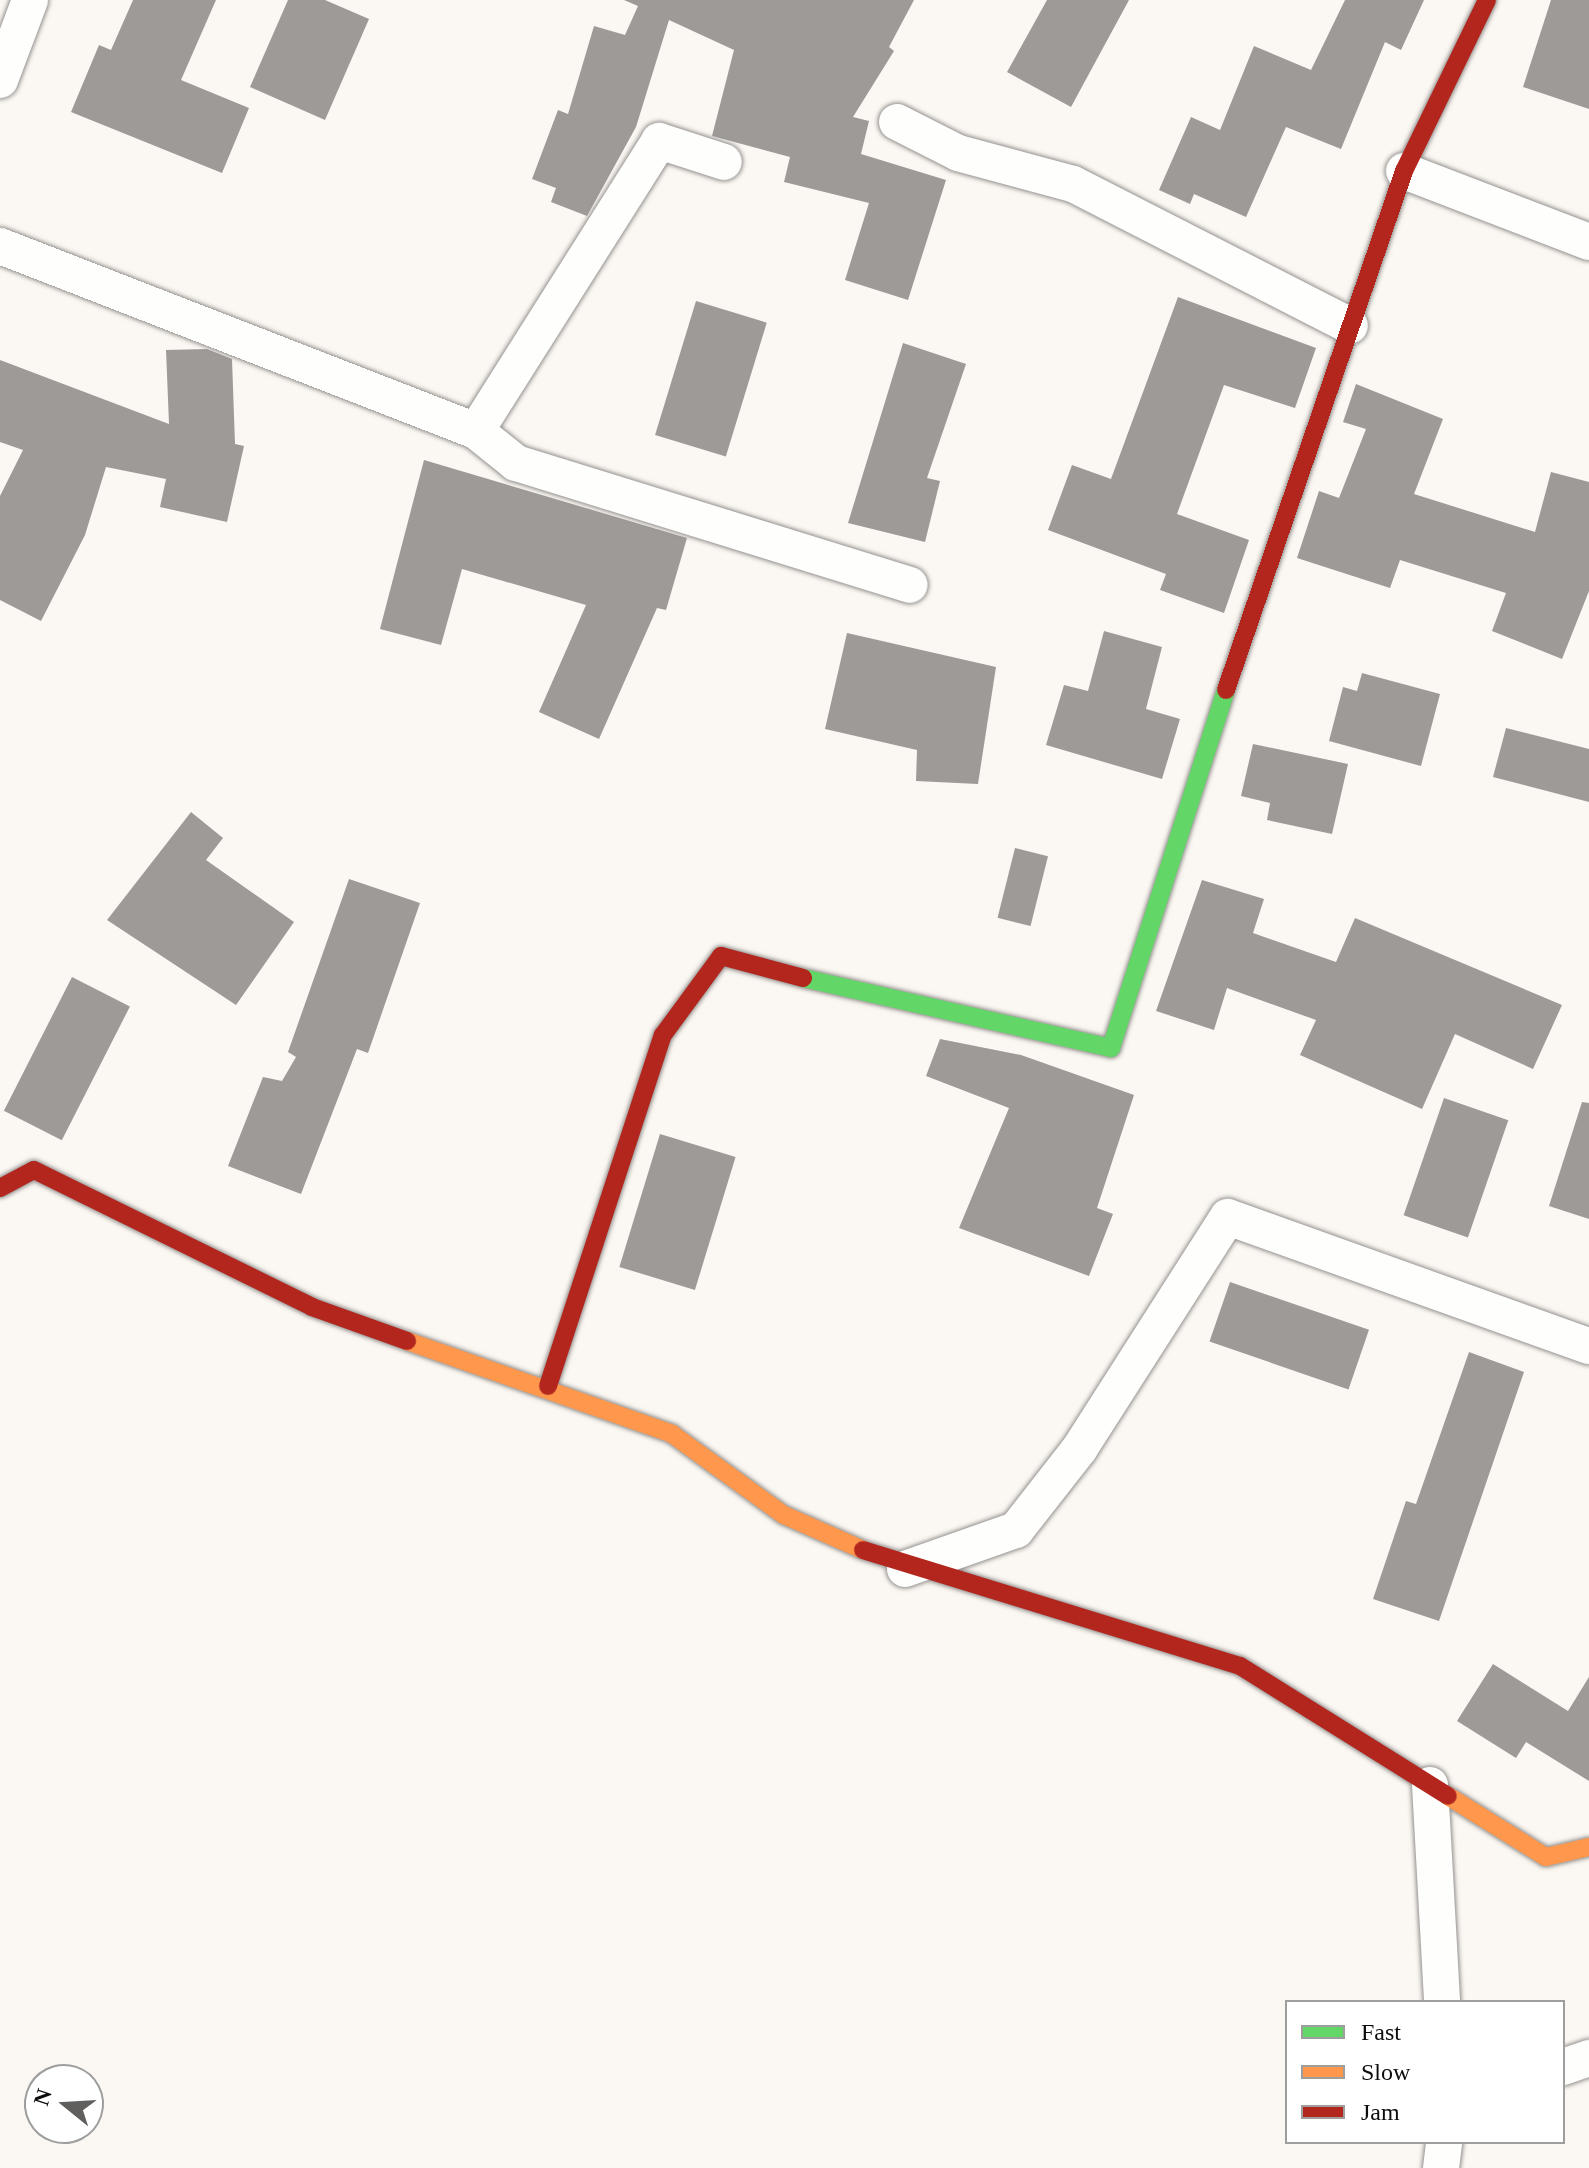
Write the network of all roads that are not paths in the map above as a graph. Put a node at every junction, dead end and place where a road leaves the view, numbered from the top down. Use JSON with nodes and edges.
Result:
{"nodes":[{"id":1,"x":30,"y":0,"type":"edge"},
{"id":2,"x":1487,"y":0,"type":"edge"},
{"id":3,"x":0,"y":80,"type":"edge"},
{"id":4,"x":897,"y":122,"type":"dead end"},
{"id":5,"x":724,"y":162,"type":"dead end"},
{"id":6,"x":1404,"y":171,"type":"junction"},
{"id":7,"x":1589,"y":242,"type":"edge"},
{"id":8,"x":0,"y":246,"type":"edge"},
{"id":9,"x":1350,"y":326,"type":"junction"},
{"id":10,"x":476,"y":431,"type":"junction"},
{"id":11,"x":910,"y":585,"type":"dead end"},
{"id":12,"x":0,"y":1188,"type":"edge"},
{"id":13,"x":1589,"y":1346,"type":"edge"},
{"id":14,"x":548,"y":1386,"type":"junction"},
{"id":15,"x":905,"y":1569,"type":"junction"},
{"id":16,"x":1430,"y":1785,"type":"junction"},
{"id":17,"x":1589,"y":1847,"type":"edge"},
{"id":18,"x":1442,"y":2000,"type":"edge"},
{"id":19,"x":1589,"y":2058,"type":"edge"},
{"id":20,"x":1565,"y":2066,"type":"edge"},
{"id":21,"x":1444,"y":2144,"type":"edge"},
{"id":22,"x":1441,"y":2168,"type":"edge"}],
"edges":[{"from":1,"to":3,"type":"street"},
{"from":2,"to":6,"type":"street"},
{"from":4,"to":9,"type":"street"},
{"from":5,"to":10,"type":"street"},
{"from":6,"to":7,"type":"street"},
{"from":6,"to":9,"type":"street"},
{"from":8,"to":10,"type":"street"},
{"from":9,"to":14,"type":"street"},
{"from":10,"to":11,"type":"street"},
{"from":12,"to":14,"type":"street"},
{"from":13,"to":15,"type":"street"},
{"from":14,"to":15,"type":"street"},
{"from":15,"to":16,"type":"street"},
{"from":16,"to":17,"type":"street"},
{"from":16,"to":18,"type":"street"},
{"from":19,"to":20,"type":"street"},
{"from":21,"to":22,"type":"street"}]}
